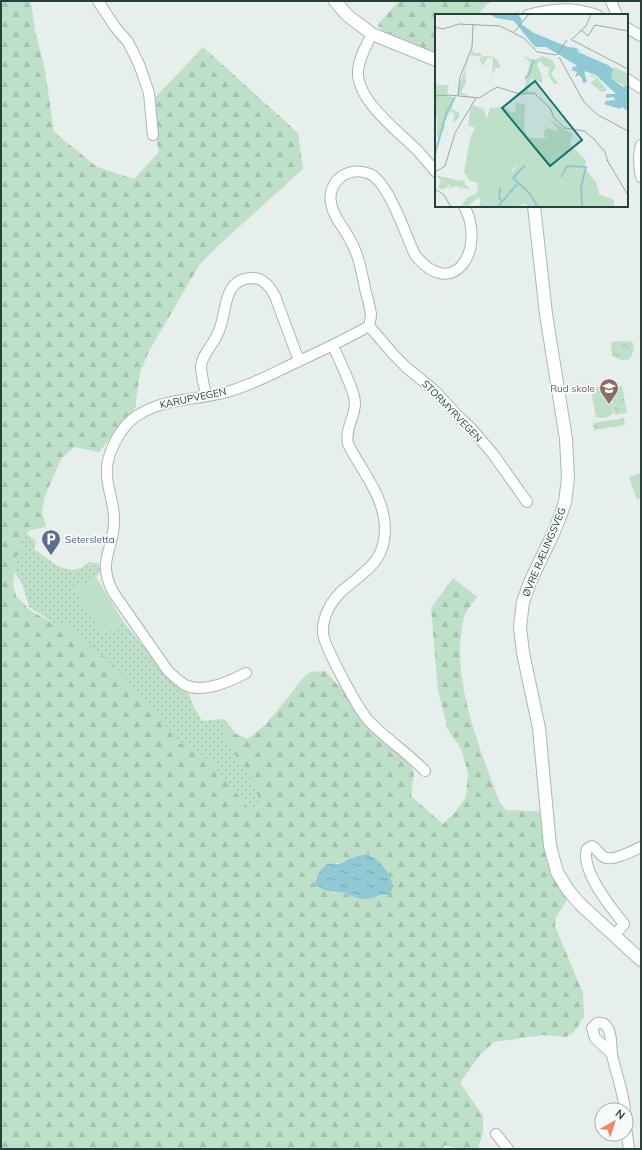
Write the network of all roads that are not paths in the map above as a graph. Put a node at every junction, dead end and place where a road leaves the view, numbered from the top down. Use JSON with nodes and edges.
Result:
{"nodes":[{"id":1,"x":98,"y":1,"type":"edge"},
{"id":2,"x":335,"y":1,"type":"edge"},
{"id":3,"x":573,"y":1,"type":"edge"},
{"id":4,"x":611,"y":1,"type":"edge"},
{"id":5,"x":563,"y":9,"type":"junction"},
{"id":6,"x":532,"y":14,"type":"edge"},
{"id":7,"x":594,"y":14,"type":"edge"},
{"id":8,"x":617,"y":14,"type":"edge"},
{"id":9,"x":628,"y":29,"type":"edge"},
{"id":10,"x":372,"y":34,"type":"junction"},
{"id":11,"x":641,"y":36,"type":"edge"},
{"id":12,"x":403,"y":46,"type":"junction"},
{"id":13,"x":435,"y":52,"type":"edge"},
{"id":14,"x":435,"y":60,"type":"edge"},
{"id":15,"x":628,"y":80,"type":"edge"},
{"id":16,"x":641,"y":88,"type":"edge"},
{"id":17,"x":153,"y":135,"type":"dead end"},
{"id":18,"x":641,"y":144,"type":"edge"},
{"id":19,"x":435,"y":171,"type":"edge"},
{"id":20,"x":641,"y":177,"type":"edge"},
{"id":21,"x":464,"y":207,"type":"edge"},
{"id":22,"x":534,"y":207,"type":"edge"},
{"id":23,"x":369,"y":326,"type":"junction"},
{"id":24,"x":333,"y":346,"type":"junction"},
{"id":25,"x":299,"y":361,"type":"junction"},
{"id":26,"x":206,"y":396,"type":"junction"},
{"id":27,"x":527,"y":502,"type":"dead end"},
{"id":28,"x":246,"y":672,"type":"dead end"},
{"id":29,"x":425,"y":771,"type":"dead end"},
{"id":30,"x":641,"y":847,"type":"edge"},
{"id":31,"x":615,"y":935,"type":"junction"},
{"id":32,"x":640,"y":960,"type":"edge"},
{"id":33,"x":612,"y":1054,"type":"dead end"},
{"id":34,"x":624,"y":1102,"type":"edge"},
{"id":35,"x":496,"y":1134,"type":"dead end"},
{"id":36,"x":508,"y":1149,"type":"edge"}],
"edges":[{"from":1,"to":17,"type":"street"},
{"from":2,"to":10,"type":"main road"},
{"from":3,"to":5,"type":"street"},
{"from":4,"to":8,"type":"street"},
{"from":5,"to":6,"type":"street"},
{"from":5,"to":7,"type":"street"},
{"from":9,"to":11,"type":"street"},
{"from":10,"to":12,"type":"main road"},
{"from":10,"to":19,"type":"street"},
{"from":12,"to":13,"type":"main road"},
{"from":12,"to":14,"type":"main road"},
{"from":15,"to":16,"type":"street"},
{"from":18,"to":20,"type":"street"},
{"from":21,"to":23,"type":"street"},
{"from":22,"to":31,"type":"main road","name":"ØVRE RÆLINGSVEG"},
{"from":23,"to":24,"type":"street","name":"KARUPVEGEN"},
{"from":23,"to":27,"type":"street","name":"STORMYRVEGEN"},
{"from":24,"to":25,"type":"street","name":"KARUPVEGEN"},
{"from":24,"to":29,"type":"street"},
{"from":25,"to":26,"type":"street","name":"KARUPVEGEN"},
{"from":25,"to":26,"type":"street"},
{"from":26,"to":28,"type":"street","name":"KARUPVEGEN"},
{"from":30,"to":31,"type":"street"},
{"from":31,"to":32,"type":"main road","name":"ØVRE RÆLINGSVEG"},
{"from":33,"to":34,"type":"street"},
{"from":35,"to":36,"type":"street"}]}
